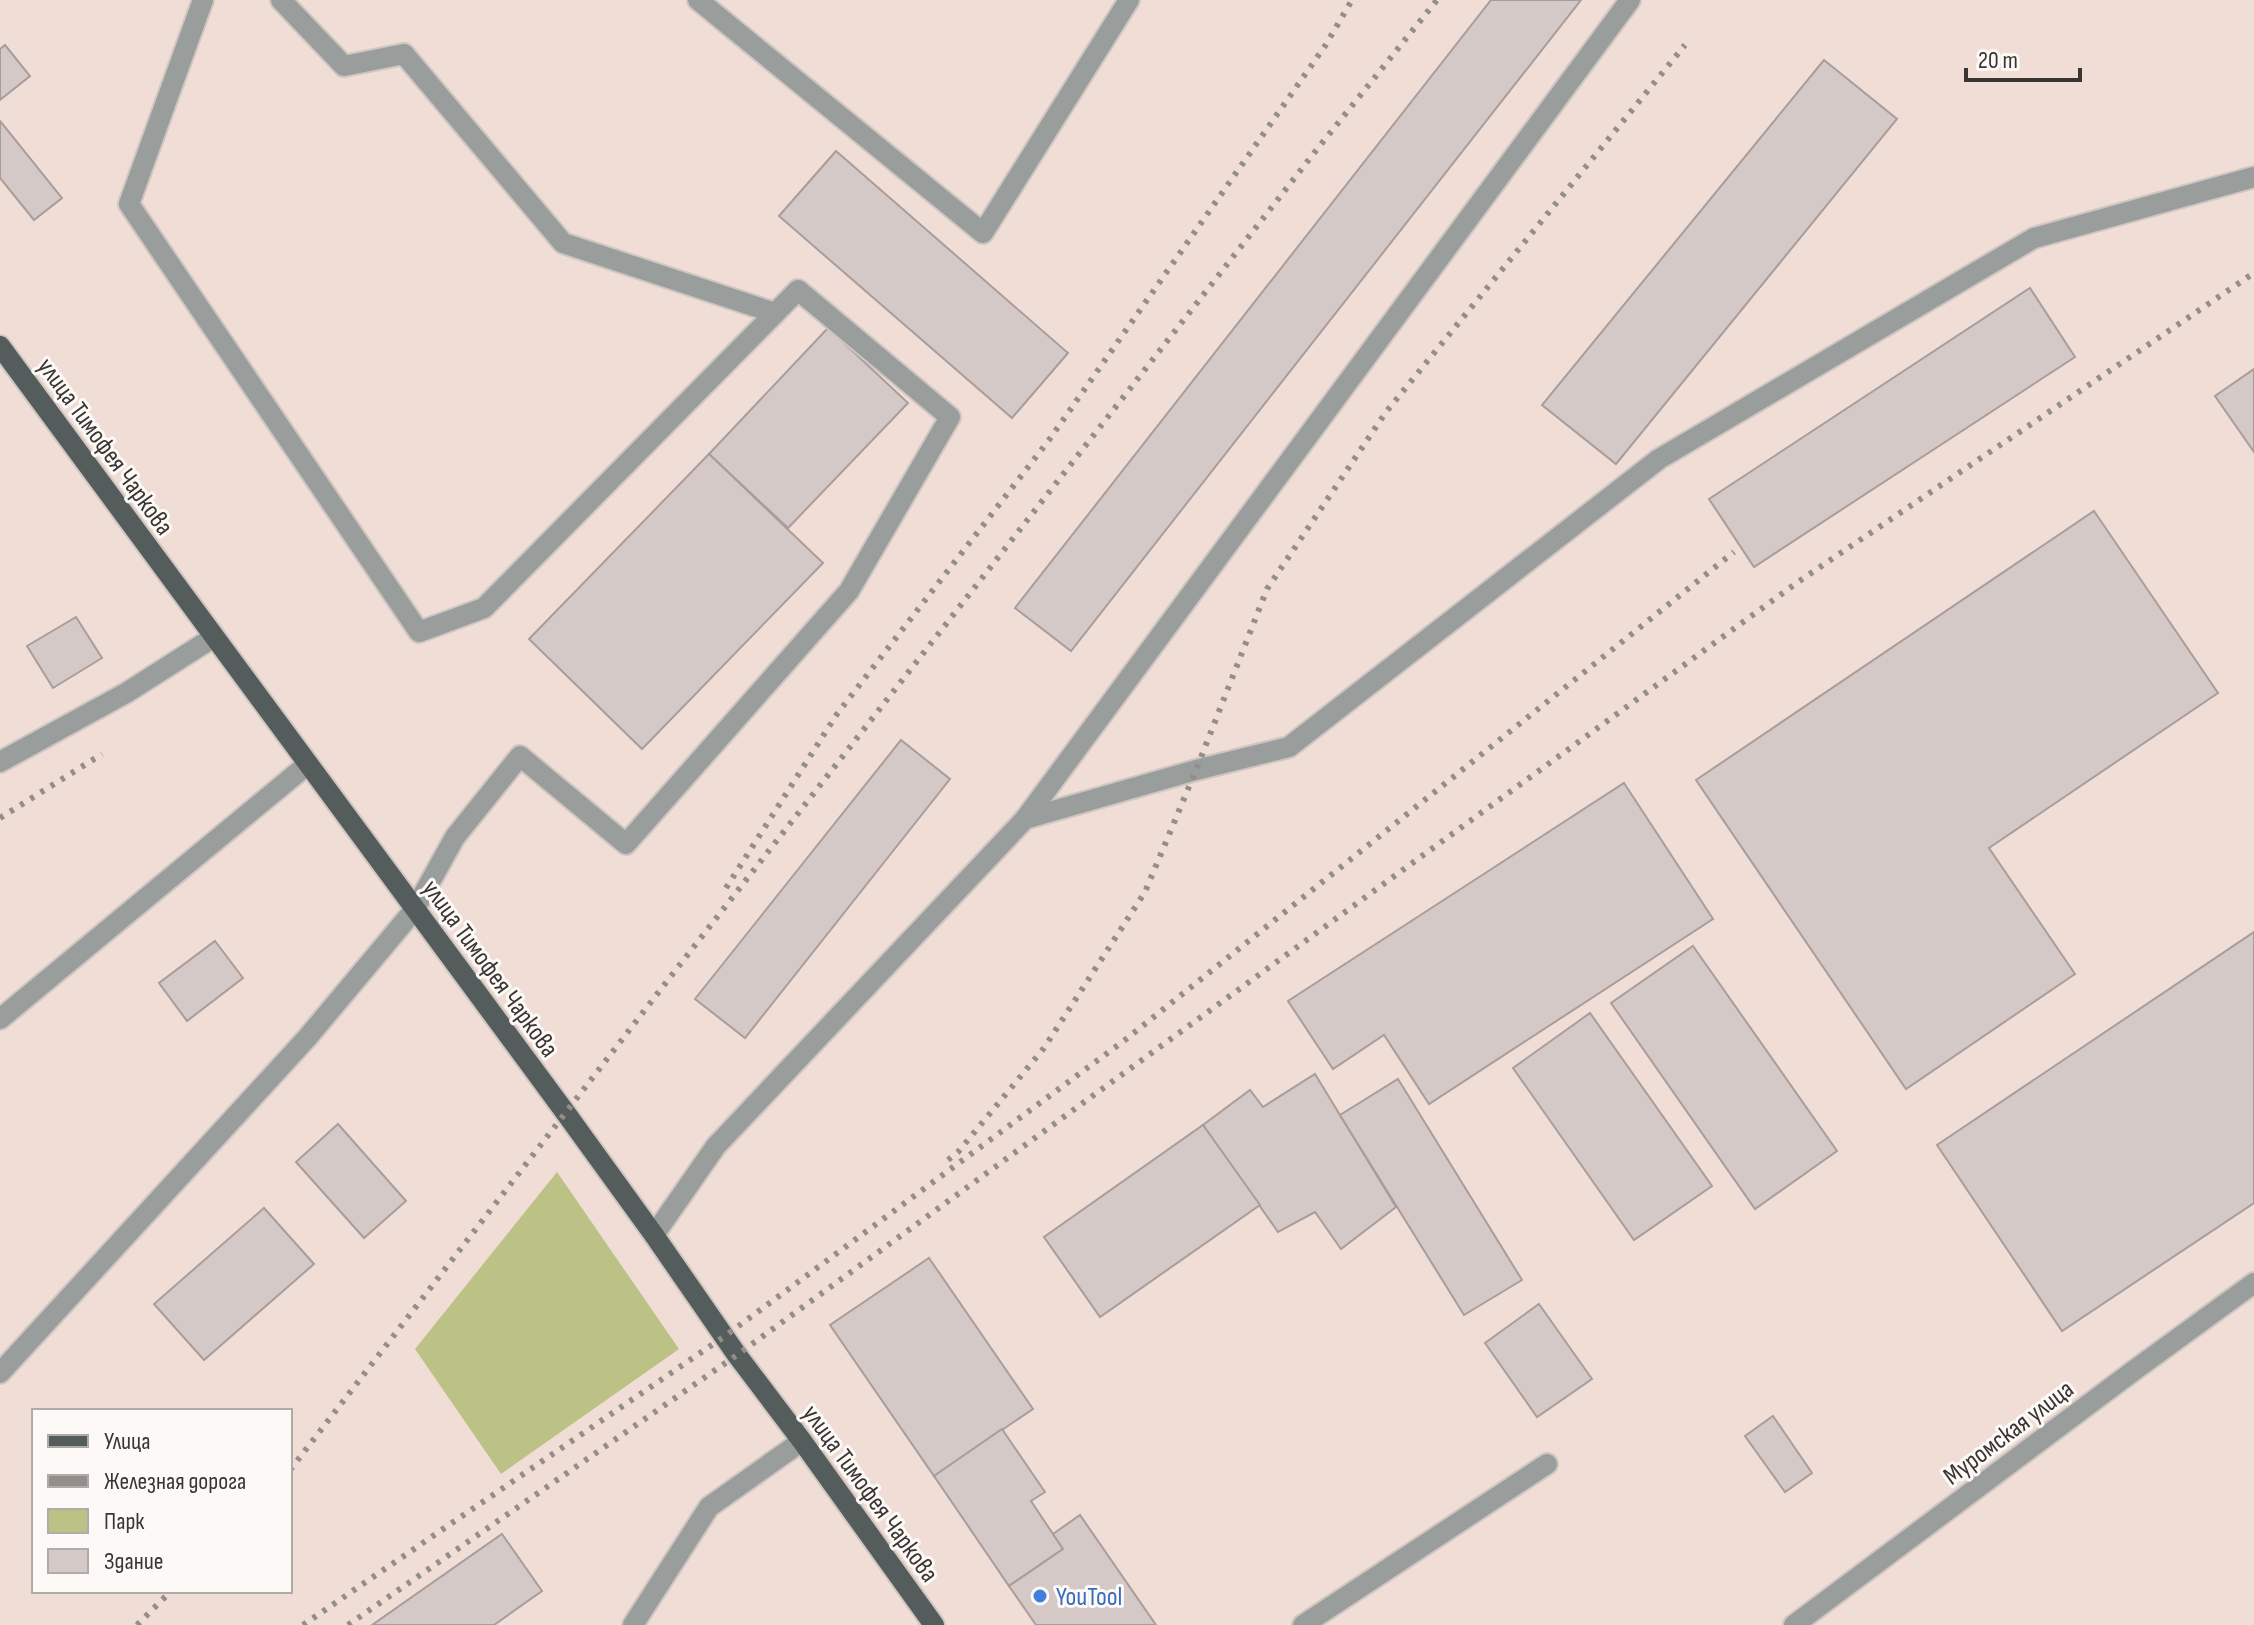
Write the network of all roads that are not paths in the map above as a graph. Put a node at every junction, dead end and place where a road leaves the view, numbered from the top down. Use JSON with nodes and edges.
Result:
{"nodes":[{"id":1,"x":203,"y":0,"type":"edge"},
{"id":2,"x":281,"y":0,"type":"edge"},
{"id":3,"x":698,"y":0,"type":"edge"},
{"id":4,"x":1129,"y":0,"type":"edge"},
{"id":5,"x":1630,"y":0,"type":"edge"},
{"id":6,"x":2254,"y":177,"type":"edge"},
{"id":7,"x":775,"y":313,"type":"junction"},
{"id":8,"x":0,"y":346,"type":"edge"},
{"id":9,"x":214,"y":637,"type":"junction"},
{"id":10,"x":0,"y":762,"type":"edge"},
{"id":11,"x":308,"y":764,"type":"junction"},
{"id":12,"x":1025,"y":819,"type":"junction"},
{"id":13,"x":415,"y":909,"type":"junction"},
{"id":14,"x":0,"y":1019,"type":"edge"},
{"id":15,"x":654,"y":1235,"type":"junction"},
{"id":16,"x":2254,"y":1283,"type":"edge"},
{"id":17,"x":0,"y":1373,"type":"edge"},
{"id":18,"x":802,"y":1441,"type":"junction"},
{"id":19,"x":1547,"y":1464,"type":"dead end"},
{"id":20,"x":633,"y":1625,"type":"edge"},
{"id":21,"x":934,"y":1625,"type":"edge"},
{"id":22,"x":1303,"y":1625,"type":"edge"},
{"id":23,"x":1794,"y":1625,"type":"edge"}],
"edges":[{"from":1,"to":7,"type":"street"},
{"from":2,"to":7,"type":"street"},
{"from":3,"to":4,"type":"street"},
{"from":5,"to":12,"type":"street"},
{"from":6,"to":12,"type":"street"},
{"from":7,"to":13,"type":"street"},
{"from":8,"to":9,"type":"main road","name":"улица Тимофея Чаркова"},
{"from":9,"to":10,"type":"street"},
{"from":9,"to":11,"type":"main road","name":"улица Тимофея Чаркова"},
{"from":11,"to":13,"type":"main road","name":"улица Тимофея Чаркова"},
{"from":11,"to":14,"type":"street"},
{"from":12,"to":15,"type":"street"},
{"from":13,"to":15,"type":"main road","name":"улица Тимофея Чаркова"},
{"from":13,"to":17,"type":"street"},
{"from":15,"to":18,"type":"main road","name":"улица Тимофея Чаркова"},
{"from":16,"to":23,"type":"street","name":"Муромская улица"},
{"from":18,"to":20,"type":"street"},
{"from":18,"to":21,"type":"main road","name":"улица Тимофея Чаркова"},
{"from":19,"to":22,"type":"street"}]}
